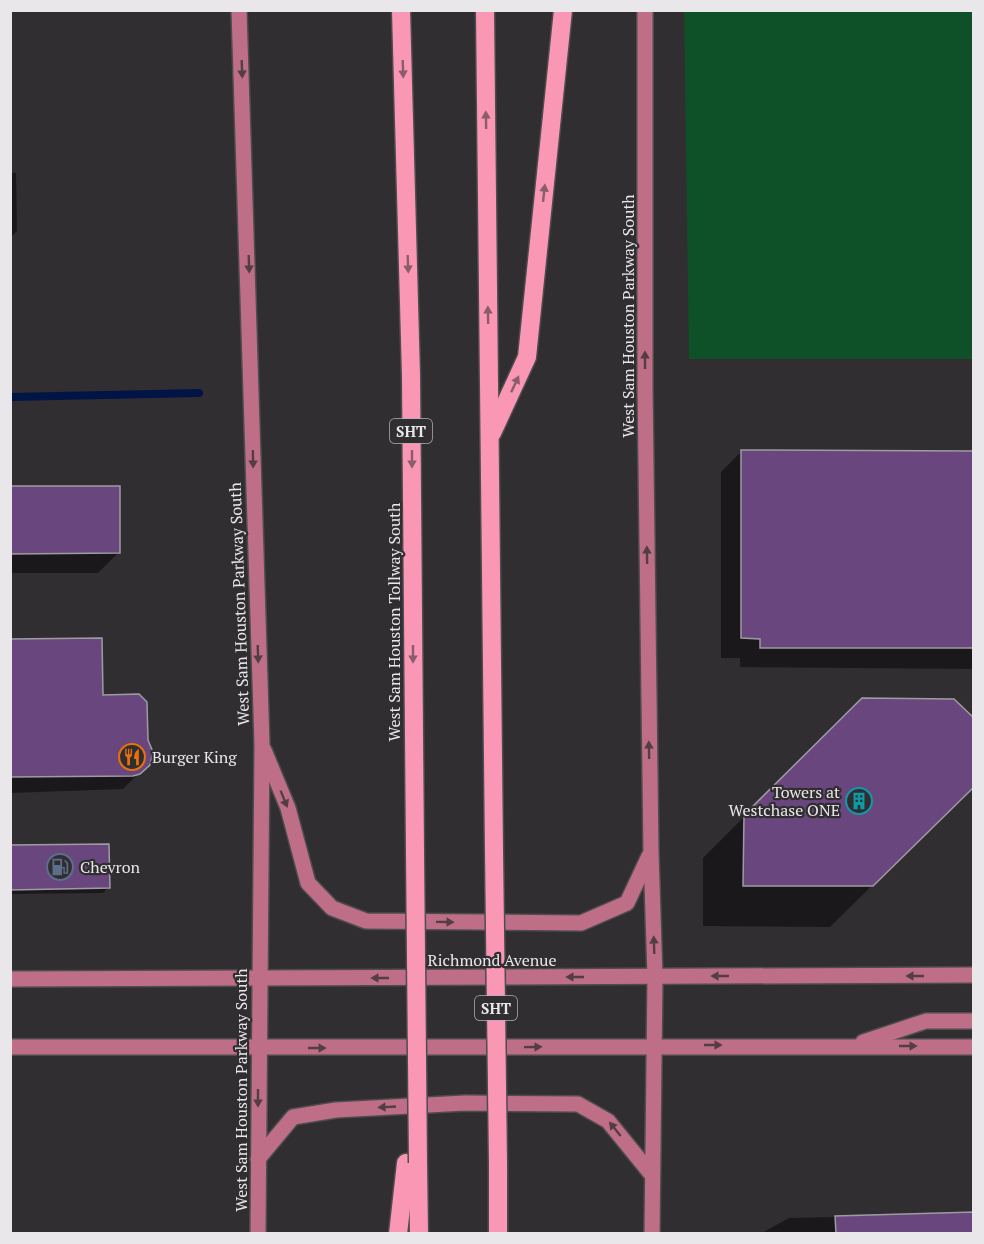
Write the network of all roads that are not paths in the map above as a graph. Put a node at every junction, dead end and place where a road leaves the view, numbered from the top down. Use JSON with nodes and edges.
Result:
{"nodes":[{"id":1,"x":239,"y":10,"type":"edge"},
{"id":2,"x":401,"y":10,"type":"edge"},
{"id":3,"x":485,"y":10,"type":"edge"},
{"id":4,"x":563,"y":10,"type":"edge"},
{"id":5,"x":645,"y":10,"type":"edge"},
{"id":6,"x":490,"y":437,"type":"junction"},
{"id":7,"x":262,"y":745,"type":"junction"},
{"id":8,"x":651,"y":852,"type":"junction"},
{"id":9,"x":974,"y":975,"type":"edge"},
{"id":10,"x":259,"y":977,"type":"junction"},
{"id":11,"x":655,"y":977,"type":"junction"},
{"id":12,"x":10,"y":979,"type":"edge"},
{"id":13,"x":974,"y":1021,"type":"edge"},
{"id":14,"x":654,"y":1045,"type":"junction"},
{"id":15,"x":852,"y":1046,"type":"junction"},
{"id":16,"x":10,"y":1047,"type":"edge"},
{"id":17,"x":974,"y":1047,"type":"edge"},
{"id":18,"x":259,"y":1048,"type":"junction"},
{"id":19,"x":258,"y":1159,"type":"junction"},
{"id":20,"x":412,"y":1163,"type":"junction"},
{"id":21,"x":652,"y":1175,"type":"junction"},
{"id":22,"x":258,"y":1233,"type":"edge"},
{"id":23,"x":399,"y":1233,"type":"edge"},
{"id":24,"x":419,"y":1233,"type":"edge"},
{"id":25,"x":498,"y":1233,"type":"edge"},
{"id":26,"x":652,"y":1233,"type":"edge"}],
"edges":[{"from":1,"to":7,"type":"main road","name":"West Sam Houston Parkway South","one_way":true},
{"from":2,"to":20,"type":"highway","name":"West Sam Houston Tollway South","number":"SHT","one_way":true,"bridge":true},
{"from":6,"to":3,"type":"highway","number":"SHT","one_way":true},
{"from":6,"to":4,"type":"highway","one_way":true},
{"from":8,"to":5,"type":"main road","name":"West Sam Houston Parkway South","one_way":true},
{"from":6,"to":25,"type":"highway","number":"SHT","bridge":true},
{"from":7,"to":8,"type":"main road","one_way":true},
{"from":7,"to":10,"type":"main road","name":"West Sam Houston Parkway South"},
{"from":11,"to":8,"type":"main road","name":"West Sam Houston Parkway South","one_way":true},
{"from":9,"to":11,"type":"main road","name":"Richmond Avenue","one_way":true},
{"from":11,"to":10,"type":"main road","name":"Richmond Avenue","one_way":true},
{"from":10,"to":12,"type":"main road","name":"Richmond Avenue"},
{"from":10,"to":18,"type":"main road","name":"West Sam Houston Parkway South"},
{"from":11,"to":14,"type":"main road","name":"West Sam Houston Parkway South"},
{"from":13,"to":15,"type":"main road"},
{"from":14,"to":15,"type":"main road","one_way":true},
{"from":18,"to":14,"type":"main road","one_way":true},
{"from":14,"to":21,"type":"main road","name":"West Sam Houston Parkway South"},
{"from":15,"to":17,"type":"main road","one_way":true},
{"from":16,"to":18,"type":"main road"},
{"from":18,"to":19,"type":"main road","name":"West Sam Houston Parkway South","one_way":true},
{"from":21,"to":19,"type":"main road","one_way":true},
{"from":19,"to":22,"type":"main road","name":"West Sam Houston Parkway South"},
{"from":20,"to":23,"type":"highway"},
{"from":20,"to":24,"type":"highway"},
{"from":21,"to":26,"type":"main road","name":"West Sam Houston Parkway South"}]}
